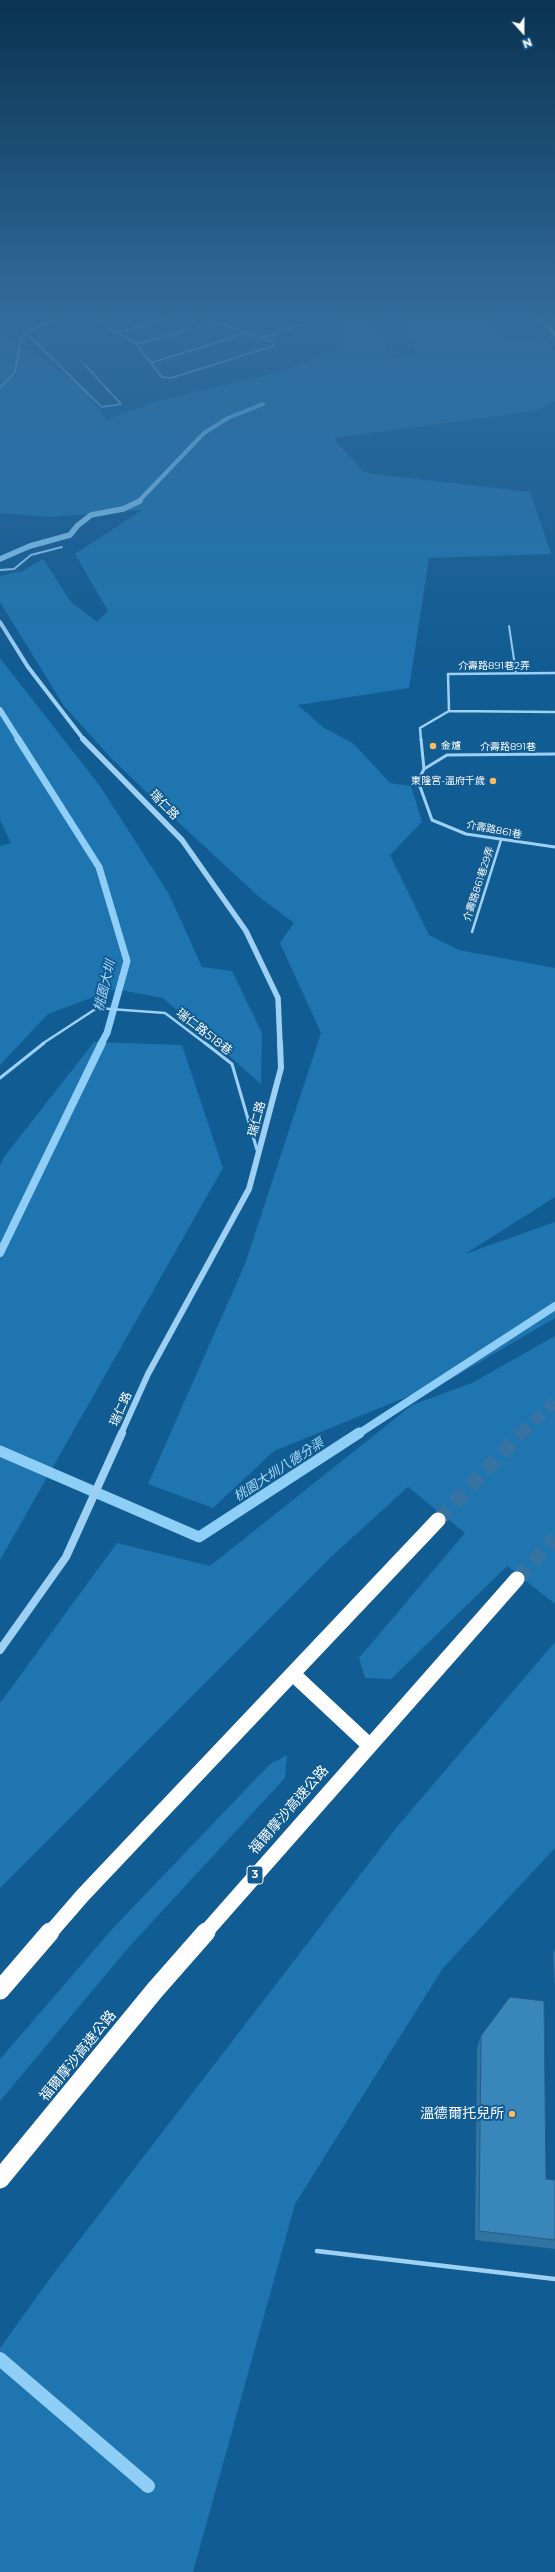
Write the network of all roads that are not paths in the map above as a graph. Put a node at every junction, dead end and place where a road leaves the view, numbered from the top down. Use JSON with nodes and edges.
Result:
{"nodes":[{"id":1,"x":62,"y":547,"type":"dead end"},
{"id":2,"x":0,"y":570,"type":"edge"},
{"id":3,"x":0,"y":622,"type":"edge"},
{"id":4,"x":509,"y":626,"type":"dead end"},
{"id":5,"x":555,"y":673,"type":"edge"},
{"id":6,"x":516,"y":674,"type":"junction"},
{"id":7,"x":449,"y":711,"type":"junction"},
{"id":8,"x":555,"y":712,"type":"edge"},
{"id":9,"x":555,"y":754,"type":"edge"},
{"id":10,"x":424,"y":769,"type":"junction"},
{"id":11,"x":502,"y":840,"type":"junction"},
{"id":12,"x":555,"y":847,"type":"edge"},
{"id":13,"x":472,"y":932,"type":"dead end"},
{"id":14,"x":0,"y":1078,"type":"edge"},
{"id":15,"x":258,"y":1154,"type":"junction"},
{"id":16,"x":438,"y":1520,"type":"tunnel mouth"},
{"id":17,"x":517,"y":1579,"type":"tunnel mouth"},
{"id":18,"x":0,"y":1650,"type":"edge"},
{"id":19,"x":293,"y":1674,"type":"junction"},
{"id":20,"x":369,"y":1745,"type":"junction"},
{"id":21,"x":0,"y":1990,"type":"edge"},
{"id":22,"x":0,"y":2179,"type":"edge"},
{"id":23,"x":317,"y":2250,"type":"dead end"},
{"id":24,"x":555,"y":2279,"type":"edge"}],
"edges":[{"from":1,"to":2,"type":"lane"},
{"from":3,"to":15,"type":"street","name":"瑞仁路"},
{"from":4,"to":6,"type":"lane"},
{"from":5,"to":6,"type":"street","name":"介壽路891巷2弄"},
{"from":6,"to":7,"type":"street","name":"介壽路891巷2弄"},
{"from":7,"to":8,"type":"street"},
{"from":7,"to":10,"type":"street"},
{"from":9,"to":10,"type":"street","name":"介壽路891巷"},
{"from":10,"to":11,"type":"street","name":"介壽路861巷"},
{"from":11,"to":12,"type":"street","name":"介壽路861巷"},
{"from":11,"to":13,"type":"lane","name":"介壽路861巷29弄"},
{"from":14,"to":15,"type":"lane","name":"瑞仁路518巷"},
{"from":15,"to":18,"type":"street","name":"瑞仁路"},
{"from":16,"to":19,"type":"highway"},
{"from":17,"to":20,"type":"highway","name":"福爾摩沙高速公路","number":"3"},
{"from":19,"to":20,"type":"highway"},
{"from":19,"to":21,"type":"highway"},
{"from":20,"to":22,"type":"highway","name":"福爾摩沙高速公路","number":"3"},
{"from":23,"to":24,"type":"lane"}]}
